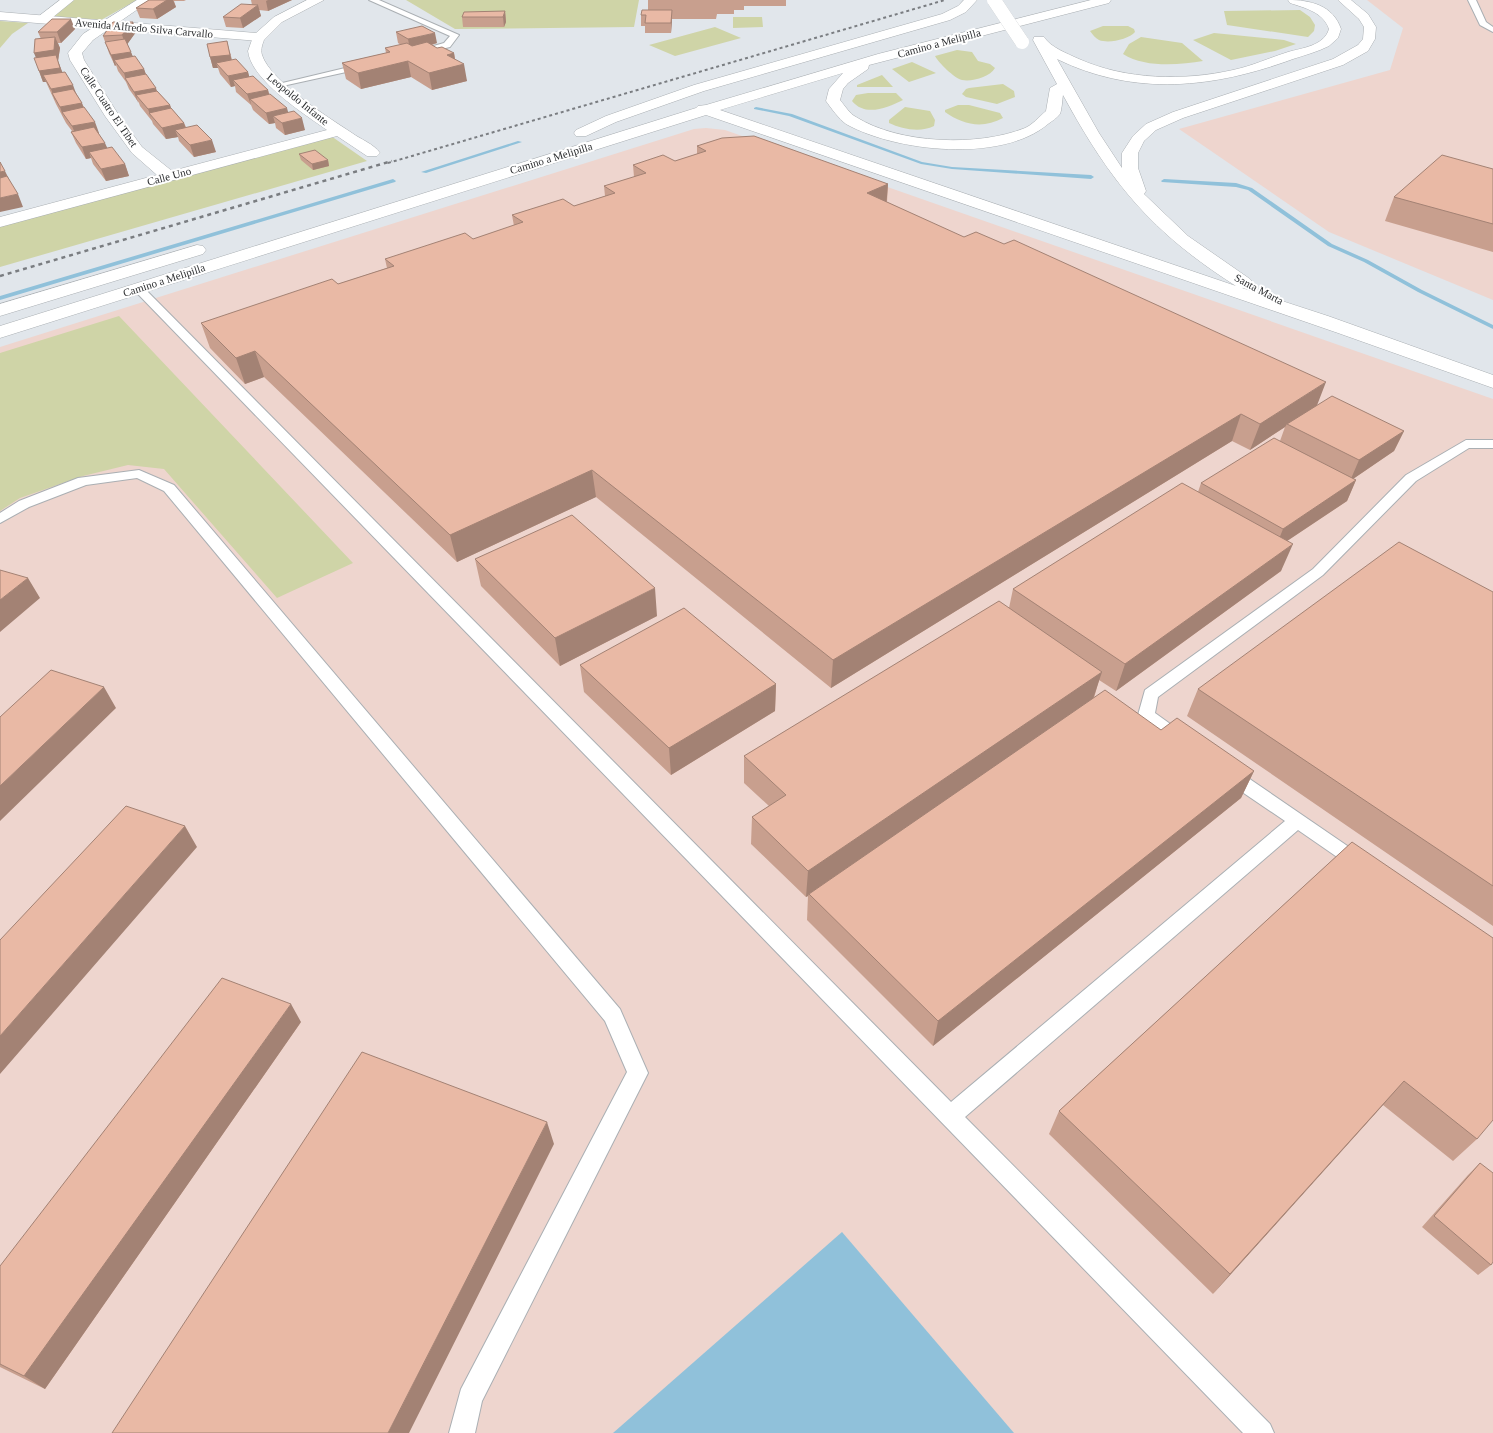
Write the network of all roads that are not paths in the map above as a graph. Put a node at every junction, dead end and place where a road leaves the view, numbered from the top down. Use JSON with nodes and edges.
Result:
{"nodes":[{"id":1,"x":68,"y":0,"type":"edge"},
{"id":2,"x":145,"y":0,"type":"edge"},
{"id":3,"x":318,"y":0,"type":"edge"},
{"id":4,"x":373,"y":0,"type":"edge"},
{"id":5,"x":972,"y":0,"type":"edge"},
{"id":6,"x":994,"y":0,"type":"edge"},
{"id":7,"x":1062,"y":0,"type":"edge"},
{"id":8,"x":1105,"y":0,"type":"edge"},
{"id":9,"x":1294,"y":0,"type":"edge"},
{"id":10,"x":1344,"y":0,"type":"edge"},
{"id":11,"x":1472,"y":0,"type":"edge"},
{"id":12,"x":1018,"y":8,"type":"dead end"},
{"id":13,"x":0,"y":16,"type":"edge"},
{"id":14,"x":1493,"y":18,"type":"edge"},
{"id":15,"x":44,"y":19,"type":"junction"},
{"id":16,"x":1481,"y":19,"type":"junction"},
{"id":17,"x":105,"y":24,"type":"junction"},
{"id":18,"x":1493,"y":30,"type":"edge"},
{"id":19,"x":259,"y":37,"type":"junction"},
{"id":20,"x":1039,"y":40,"type":"junction"},
{"id":21,"x":407,"y":56,"type":"edge"},
{"id":22,"x":883,"y":58,"type":"junction"},
{"id":23,"x":379,"y":62,"type":"edge"},
{"id":24,"x":278,"y":85,"type":"junction"},
{"id":25,"x":1057,"y":88,"type":"junction"},
{"id":26,"x":703,"y":103,"type":"junction"},
{"id":27,"x":1083,"y":115,"type":"junction"},
{"id":28,"x":339,"y":131,"type":"junction"},
{"id":29,"x":581,"y":133,"type":"junction"},
{"id":30,"x":563,"y":138,"type":"dead end"},
{"id":31,"x":372,"y":153,"type":"dead end"},
{"id":32,"x":168,"y":176,"type":"junction"},
{"id":33,"x":1147,"y":208,"type":"junction"},
{"id":34,"x":0,"y":222,"type":"edge"},
{"id":35,"x":210,"y":246,"type":"dead end"},
{"id":36,"x":138,"y":288,"type":"junction"},
{"id":37,"x":0,"y":310,"type":"edge"},
{"id":38,"x":1338,"y":327,"type":"junction"},
{"id":39,"x":0,"y":332,"type":"edge"},
{"id":40,"x":1493,"y":382,"type":"edge"},
{"id":41,"x":1493,"y":444,"type":"edge"},
{"id":42,"x":0,"y":519,"type":"edge"},
{"id":43,"x":1194,"y":750,"type":"edge"},
{"id":44,"x":1219,"y":767,"type":"edge"},
{"id":45,"x":1298,"y":821,"type":"junction"},
{"id":46,"x":1371,"y":871,"type":"edge"},
{"id":47,"x":950,"y":1116,"type":"junction"},
{"id":48,"x":462,"y":1433,"type":"edge"},
{"id":49,"x":1261,"y":1433,"type":"edge"}],
"edges":[{"from":1,"to":15,"type":"main road"},
{"from":2,"to":17,"type":"main road","name":"Calle Cuatro El Tibet"},
{"from":3,"to":19,"type":"main road"},
{"from":4,"to":21,"type":"lane"},
{"from":5,"to":29,"type":"main road"},
{"from":6,"to":25,"type":"main road","name":"Santa Marta","bridge":true},
{"from":7,"to":26,"type":"main road","name":"Camino a Melipilla"},
{"from":8,"to":22,"type":"main road","name":"Camino a Melipilla"},
{"from":9,"to":20,"type":"main road"},
{"from":10,"to":33,"type":"main road"},
{"from":11,"to":16,"type":"lane"},
{"from":12,"to":20,"type":"main road","name":"Santa Marta"},
{"from":13,"to":15,"type":"main road","name":"Avenida Alfredo Silva Carvallo"},
{"from":14,"to":16,"type":"lane"},
{"from":15,"to":17,"type":"main road","name":"Avenida Alfredo Silva Carvallo"},
{"from":16,"to":18,"type":"lane"},
{"from":17,"to":19,"type":"main road","name":"Avenida Alfredo Silva Carvallo"},
{"from":17,"to":32,"type":"main road","name":"Calle Cuatro El Tibet"},
{"from":19,"to":24,"type":"main road","name":"Leopoldo Infante"},
{"from":20,"to":27,"type":"main road","name":"Santa Marta"},
{"from":22,"to":25,"type":"main road"},
{"from":22,"to":26,"type":"main road","name":"Camino a Melipilla"},
{"from":23,"to":24,"type":"lane"},
{"from":24,"to":28,"type":"main road","name":"Leopoldo Infante"},
{"from":25,"to":27,"type":"main road","name":"Santa Marta"},
{"from":26,"to":29,"type":"main road","name":"Camino a Melipilla"},
{"from":26,"to":36,"type":"main road","name":"Camino a Melipilla"},
{"from":26,"to":38,"type":"main road"},
{"from":27,"to":33,"type":"main road","name":"Santa Marta"},
{"from":28,"to":31,"type":"main road","name":"Leopoldo Infante"},
{"from":28,"to":32,"type":"main road","name":"Calle Uno"},
{"from":29,"to":30,"type":"main road","name":"Camino a Melipilla"},
{"from":32,"to":34,"type":"main road","name":"Calle Uno"},
{"from":33,"to":38,"type":"main road","name":"Santa Marta"},
{"from":35,"to":37,"type":"main road","name":"Camino a Melipilla"},
{"from":36,"to":39,"type":"main road","name":"Camino a Melipilla"},
{"from":36,"to":47,"type":"lane"},
{"from":38,"to":40,"type":"main road","name":"Santa Marta"},
{"from":41,"to":43,"type":"lane"},
{"from":42,"to":48,"type":"lane"},
{"from":44,"to":45,"type":"lane"},
{"from":45,"to":46,"type":"lane"},
{"from":45,"to":47,"type":"lane"},
{"from":47,"to":49,"type":"lane"}]}
